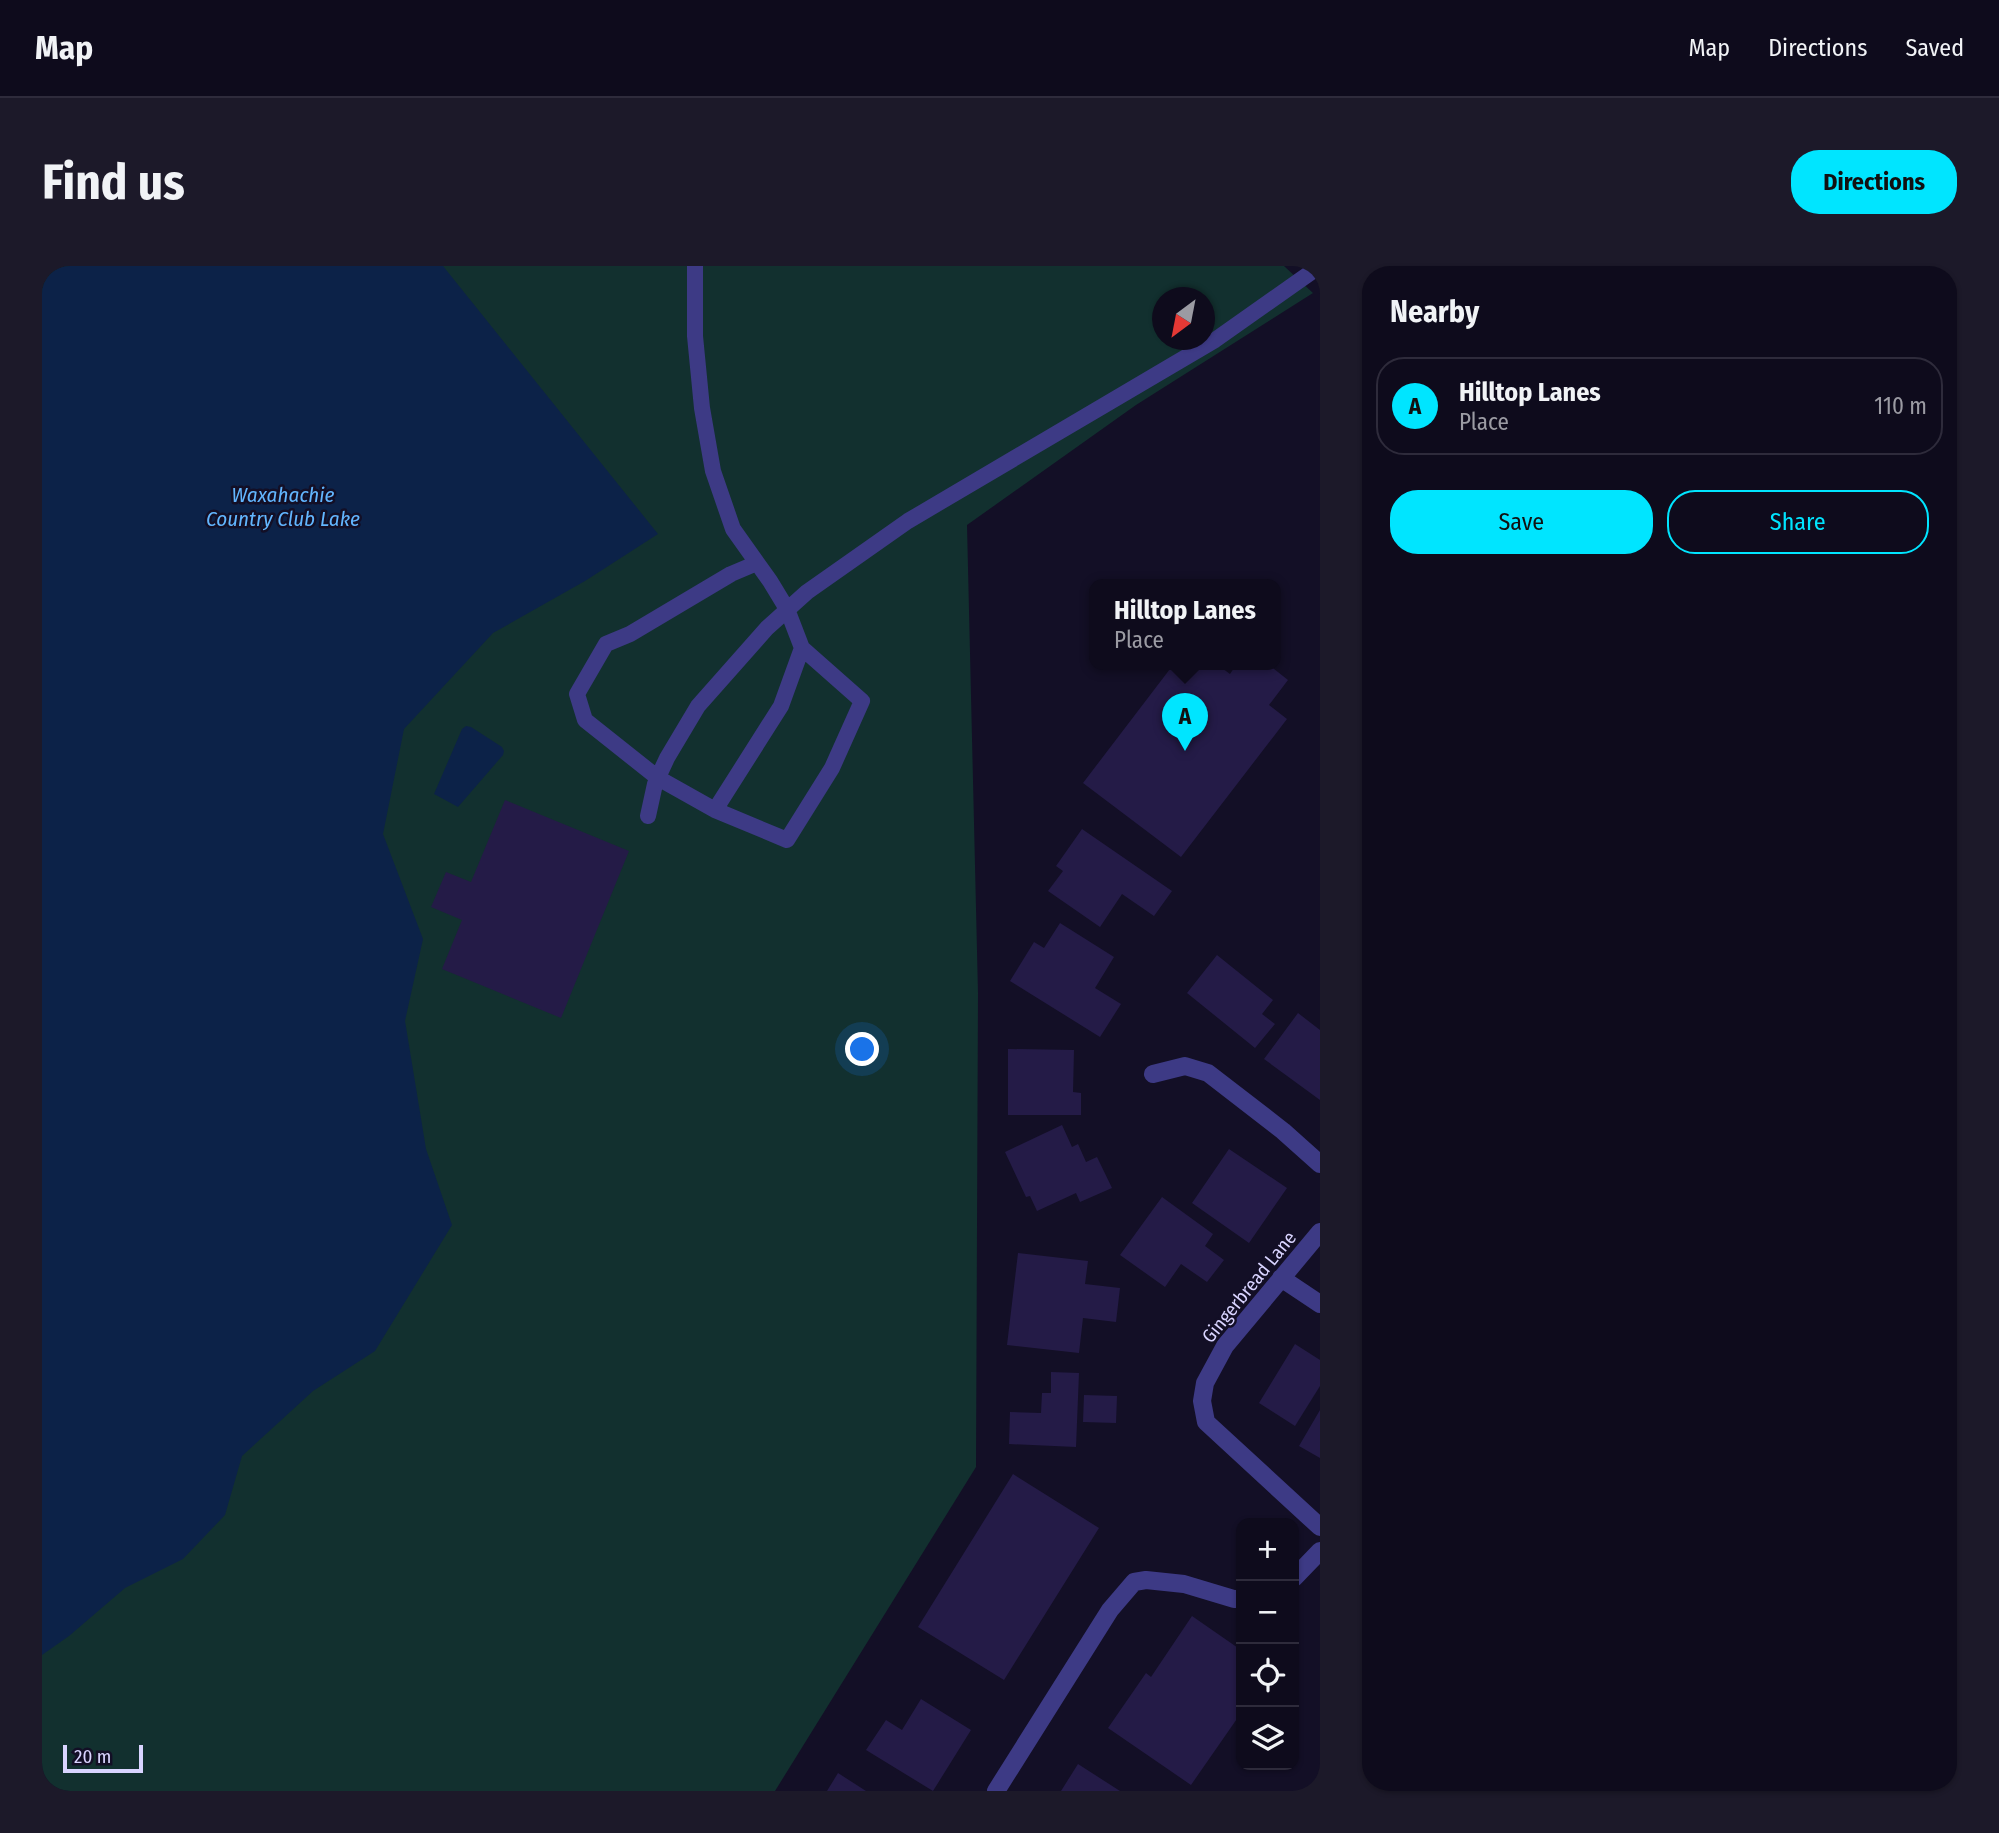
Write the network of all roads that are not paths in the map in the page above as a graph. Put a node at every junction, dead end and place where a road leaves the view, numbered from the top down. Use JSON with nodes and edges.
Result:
{"nodes":[{"id":1,"x":695,"y":266,"type":"edge"},
{"id":2,"x":1320,"y":267,"type":"edge"},
{"id":3,"x":757,"y":564,"type":"junction"},
{"id":4,"x":787,"y":610,"type":"junction"},
{"id":5,"x":802,"y":648,"type":"junction"},
{"id":6,"x":658,"y":778,"type":"junction"},
{"id":7,"x":715,"y":810,"type":"junction"},
{"id":8,"x":648,"y":816,"type":"dead end"},
{"id":9,"x":1153,"y":1074,"type":"dead end"},
{"id":10,"x":1320,"y":1164,"type":"edge"},
{"id":11,"x":1320,"y":1232,"type":"edge"},
{"id":12,"x":1281,"y":1279,"type":"junction"},
{"id":13,"x":1320,"y":1304,"type":"edge"},
{"id":14,"x":1320,"y":1527,"type":"edge"},
{"id":15,"x":1320,"y":1551,"type":"edge"},
{"id":16,"x":1299,"y":1572,"type":"edge"},
{"id":17,"x":1236,"y":1599,"type":"edge"},
{"id":18,"x":996,"y":1791,"type":"edge"}],
"edges":[{"from":1,"to":3,"type":"lane"},
{"from":2,"to":4,"type":"lane"},
{"from":3,"to":4,"type":"lane"},
{"from":3,"to":6,"type":"lane"},
{"from":4,"to":5,"type":"lane"},
{"from":4,"to":6,"type":"lane"},
{"from":5,"to":7,"type":"lane"},
{"from":5,"to":7,"type":"lane"},
{"from":6,"to":7,"type":"lane"},
{"from":6,"to":8,"type":"lane"},
{"from":9,"to":10,"type":"street"},
{"from":11,"to":12,"type":"street","name":"Gingerbread Lane"},
{"from":12,"to":13,"type":"street"},
{"from":12,"to":14,"type":"street","name":"Gingerbread Lane"},
{"from":15,"to":16,"type":"street"},
{"from":17,"to":18,"type":"street"}]}
